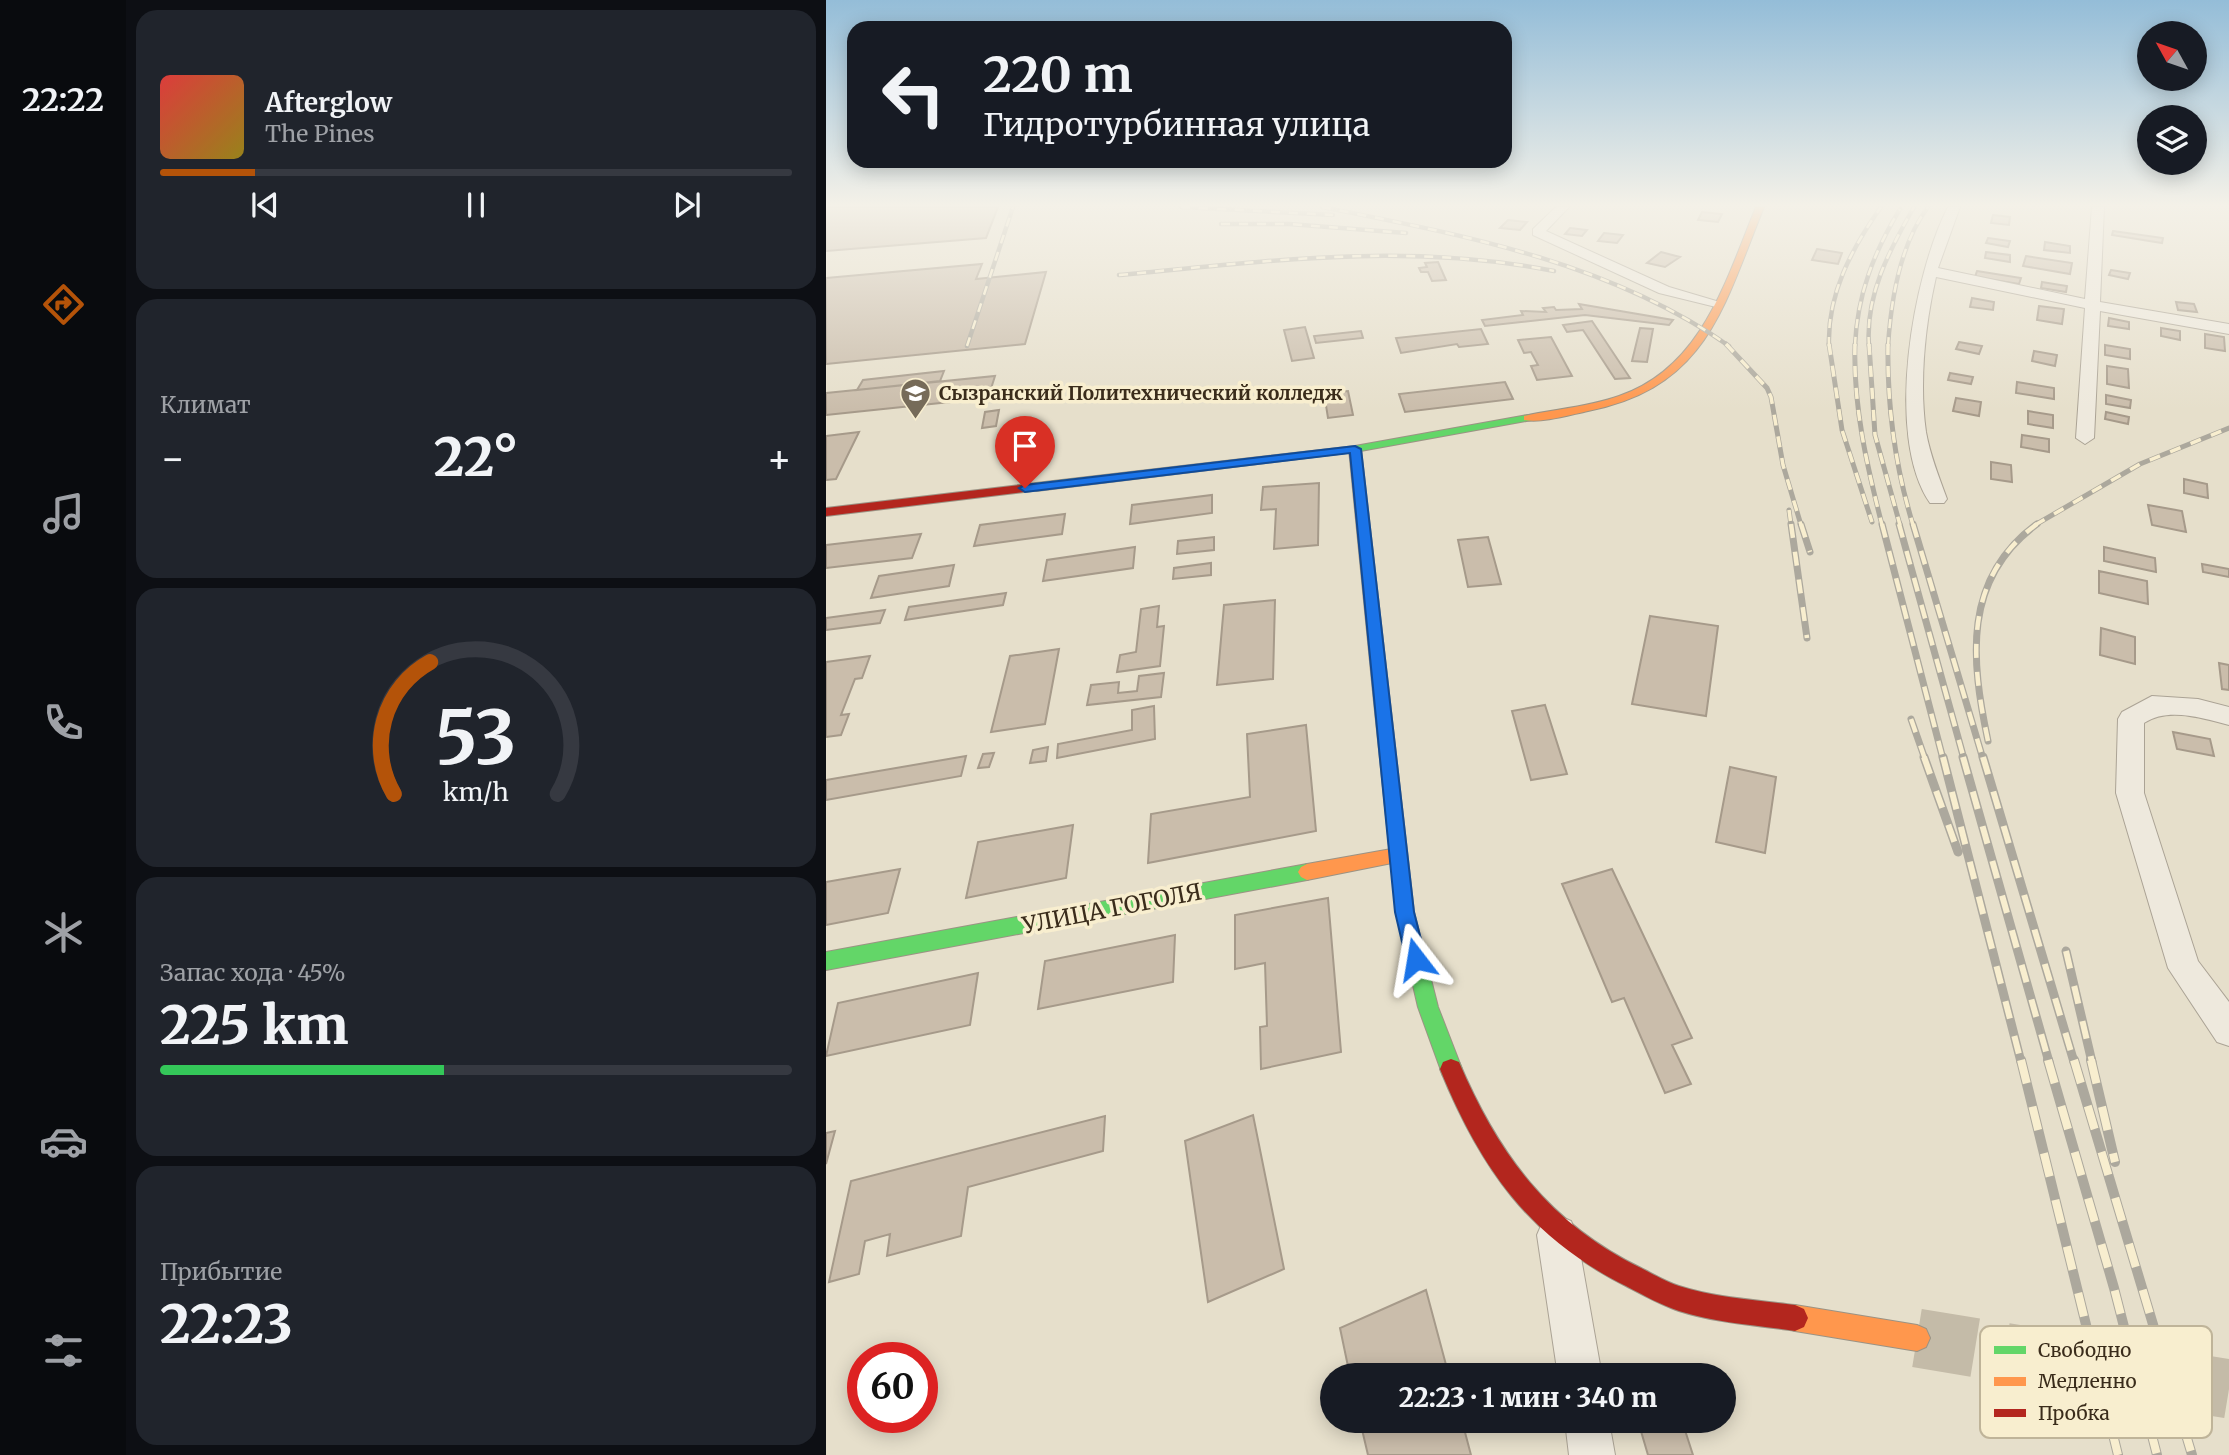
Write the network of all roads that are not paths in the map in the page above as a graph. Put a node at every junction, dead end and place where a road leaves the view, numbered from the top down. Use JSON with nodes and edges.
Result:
{"nodes":[{"id":1,"x":1631,"y":275,"type":"edge"},
{"id":2,"x":1729,"y":275,"type":"edge"},
{"id":3,"x":1930,"y":275,"type":"edge"},
{"id":4,"x":1949,"y":275,"type":"edge"},
{"id":5,"x":2093,"y":275,"type":"edge"},
{"id":6,"x":1716,"y":303,"type":"junction"},
{"id":7,"x":2090,"y":306,"type":"junction"},
{"id":8,"x":2229,"y":329,"type":"edge"},
{"id":9,"x":2085,"y":438,"type":"dead end"},
{"id":10,"x":1355,"y":449,"type":"junction"},
{"id":11,"x":1937,"y":499,"type":"dead end"},
{"id":12,"x":826,"y":512,"type":"edge"},
{"id":13,"x":2229,"y":716,"type":"edge"},
{"id":14,"x":1397,"y":855,"type":"junction"},
{"id":15,"x":826,"y":961,"type":"edge"},
{"id":16,"x":2229,"y":1030,"type":"edge"},
{"id":17,"x":1556,"y":1230,"type":"junction"},
{"id":18,"x":1917,"y":1338,"type":"tunnel mouth"},
{"id":19,"x":1578,"y":1363,"type":"edge"},
{"id":20,"x":1589,"y":1433,"type":"edge"},
{"id":21,"x":1592,"y":1455,"type":"edge"}],
"edges":[{"from":1,"to":6,"type":"street"},
{"from":2,"to":6,"type":"main road"},
{"from":3,"to":11,"type":"street"},
{"from":4,"to":7,"type":"street"},
{"from":5,"to":7,"type":"street"},
{"from":6,"to":10,"type":"main road"},
{"from":7,"to":8,"type":"street"},
{"from":7,"to":9,"type":"street"},
{"from":10,"to":12,"type":"main road"},
{"from":10,"to":14,"type":"main road"},
{"from":13,"to":16,"type":"street"},
{"from":14,"to":15,"type":"main road","name":"УЛИЦА ГОГОЛЯ"},
{"from":14,"to":17,"type":"main road"},
{"from":17,"to":18,"type":"main road"},
{"from":17,"to":19,"type":"street"},
{"from":20,"to":21,"type":"street"}]}
